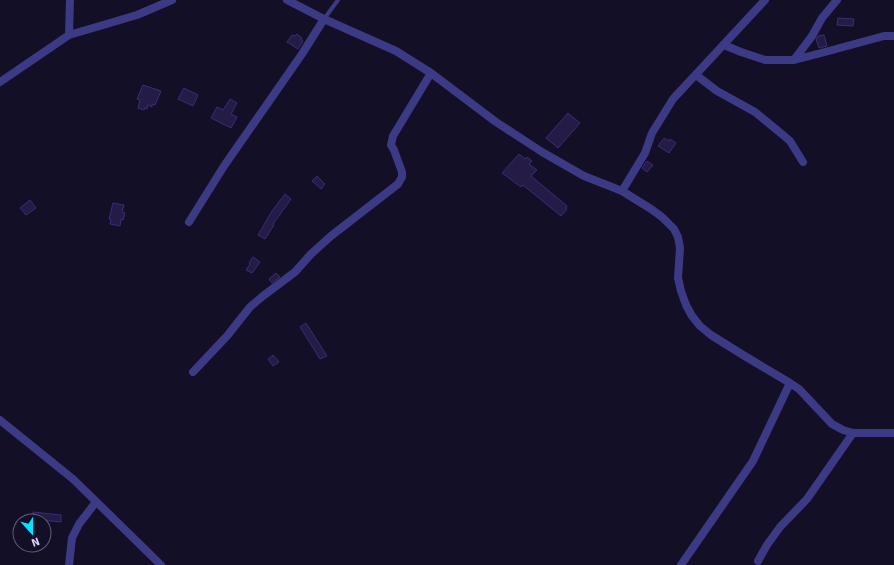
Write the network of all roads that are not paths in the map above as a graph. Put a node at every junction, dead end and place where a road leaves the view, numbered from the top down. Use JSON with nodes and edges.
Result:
{"nodes":[{"id":1,"x":70,"y":0,"type":"edge"},
{"id":2,"x":172,"y":0,"type":"edge"},
{"id":3,"x":287,"y":0,"type":"edge"},
{"id":4,"x":338,"y":0,"type":"edge"},
{"id":5,"x":765,"y":0,"type":"edge"},
{"id":6,"x":837,"y":0,"type":"edge"},
{"id":7,"x":324,"y":19,"type":"junction"},
{"id":8,"x":69,"y":35,"type":"junction"},
{"id":9,"x":894,"y":36,"type":"edge"},
{"id":10,"x":724,"y":45,"type":"junction"},
{"id":11,"x":794,"y":60,"type":"junction"},
{"id":12,"x":431,"y":73,"type":"junction"},
{"id":13,"x":696,"y":75,"type":"junction"},
{"id":14,"x":0,"y":82,"type":"edge"},
{"id":15,"x":803,"y":162,"type":"dead end"},
{"id":16,"x":622,"y":191,"type":"junction"},
{"id":17,"x":189,"y":222,"type":"dead end"},
{"id":18,"x":193,"y":372,"type":"dead end"},
{"id":19,"x":790,"y":383,"type":"junction"},
{"id":20,"x":0,"y":420,"type":"edge"},
{"id":21,"x":853,"y":433,"type":"junction"},
{"id":22,"x":894,"y":433,"type":"edge"},
{"id":23,"x":96,"y":502,"type":"junction"},
{"id":24,"x":758,"y":561,"type":"dead end"},
{"id":25,"x":69,"y":565,"type":"edge"},
{"id":26,"x":161,"y":565,"type":"edge"},
{"id":27,"x":681,"y":565,"type":"edge"}],
"edges":[{"from":1,"to":8,"type":"street"},
{"from":2,"to":8,"type":"street"},
{"from":3,"to":7,"type":"street"},
{"from":4,"to":7,"type":"lane"},
{"from":5,"to":10,"type":"street"},
{"from":6,"to":11,"type":"street"},
{"from":7,"to":12,"type":"street"},
{"from":7,"to":17,"type":"street"},
{"from":8,"to":14,"type":"street"},
{"from":9,"to":11,"type":"street"},
{"from":10,"to":11,"type":"street"},
{"from":10,"to":13,"type":"street"},
{"from":12,"to":16,"type":"street"},
{"from":12,"to":18,"type":"street"},
{"from":13,"to":15,"type":"street"},
{"from":13,"to":16,"type":"street"},
{"from":16,"to":19,"type":"street"},
{"from":19,"to":21,"type":"street"},
{"from":19,"to":27,"type":"street"},
{"from":20,"to":23,"type":"street"},
{"from":21,"to":22,"type":"street"},
{"from":21,"to":24,"type":"street"},
{"from":23,"to":25,"type":"street"},
{"from":23,"to":26,"type":"street"}]}
